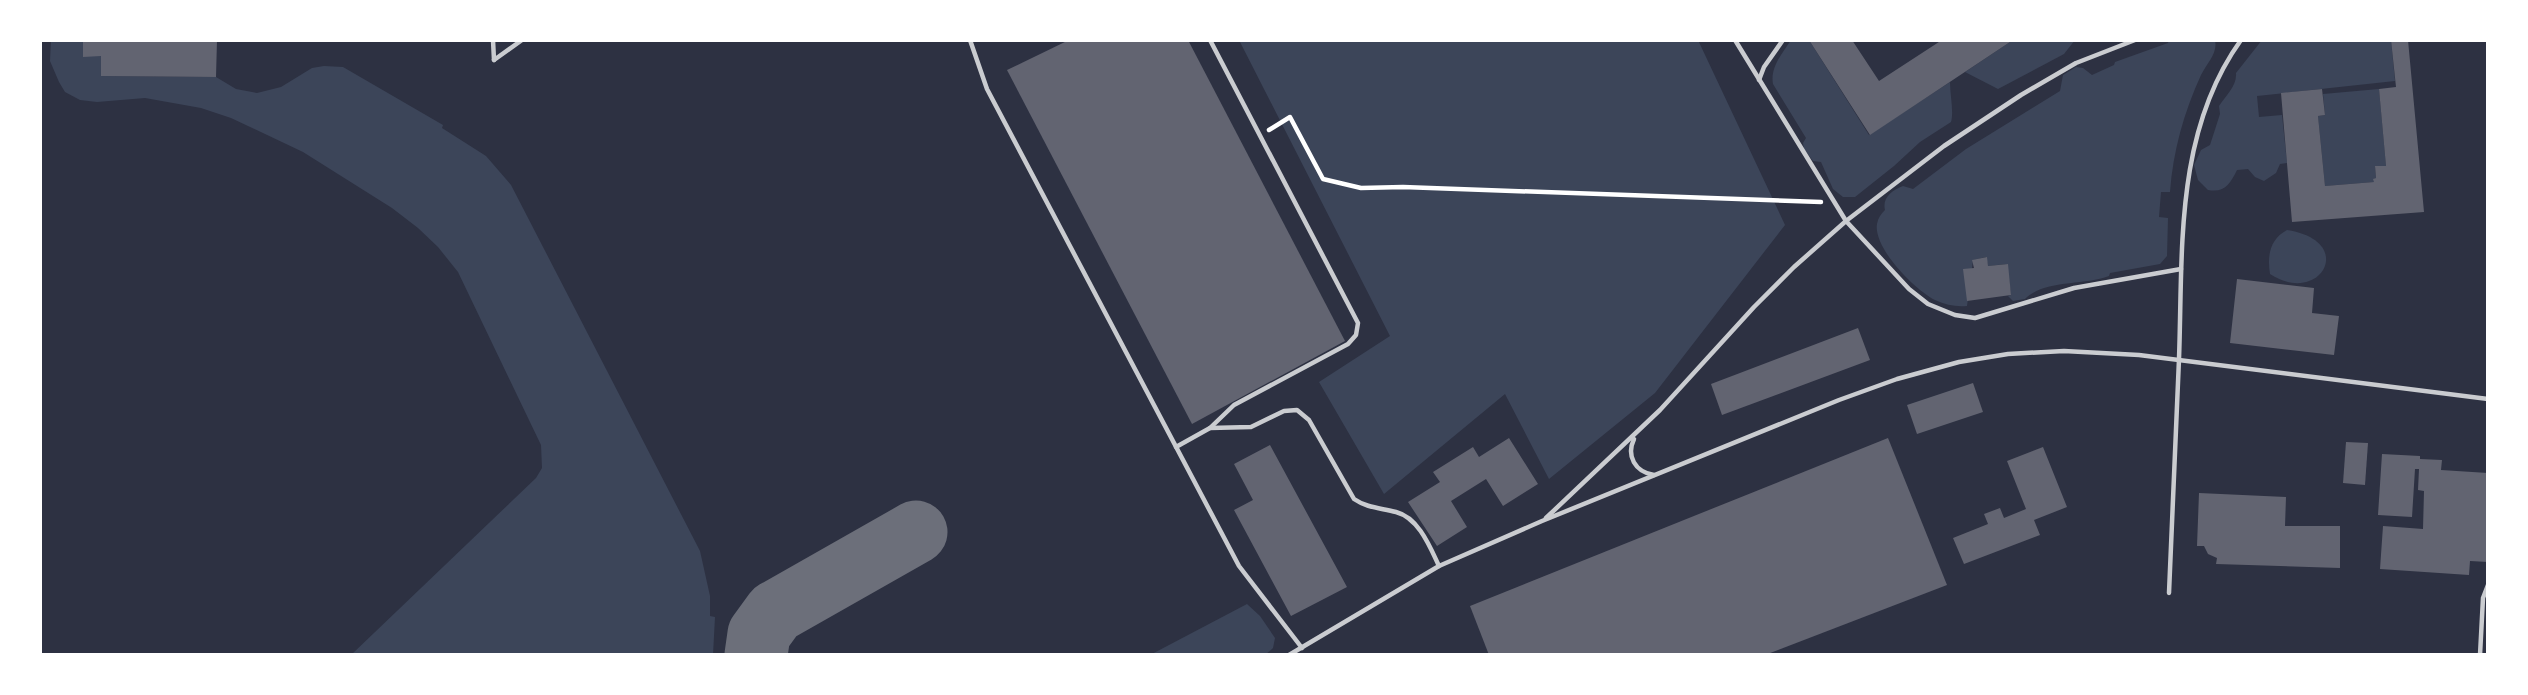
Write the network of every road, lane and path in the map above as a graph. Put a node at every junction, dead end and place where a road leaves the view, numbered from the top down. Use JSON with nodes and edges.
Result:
{"nodes":[{"id":1,"x":493,"y":40,"type":"edge"},
{"id":2,"x":522,"y":40,"type":"edge"},
{"id":3,"x":970,"y":40,"type":"edge"},
{"id":4,"x":1210,"y":40,"type":"edge"},
{"id":5,"x":1734,"y":40,"type":"edge"},
{"id":6,"x":1741,"y":40,"type":"edge"},
{"id":7,"x":1783,"y":40,"type":"edge"},
{"id":8,"x":2135,"y":40,"type":"edge"},
{"id":9,"x":2241,"y":40,"type":"edge"},
{"id":10,"x":1738,"y":47,"type":"junction"},
{"id":11,"x":1759,"y":81,"type":"junction"},
{"id":12,"x":1261,"y":135,"type":"junction"},
{"id":13,"x":1832,"y":202,"type":"junction"},
{"id":14,"x":1846,"y":221,"type":"junction"},
{"id":15,"x":2181,"y":269,"type":"junction"},
{"id":16,"x":2179,"y":360,"type":"junction"},
{"id":17,"x":2488,"y":399,"type":"edge"},
{"id":18,"x":1210,"y":428,"type":"junction"},
{"id":19,"x":1637,"y":433,"type":"junction"},
{"id":20,"x":1176,"y":447,"type":"junction"},
{"id":21,"x":1655,"y":475,"type":"junction"},
{"id":22,"x":1542,"y":521,"type":"junction"},
{"id":23,"x":1439,"y":566,"type":"junction"},
{"id":24,"x":2488,"y":585,"type":"edge"},
{"id":25,"x":2168,"y":593,"type":"dead end"},
{"id":26,"x":2488,"y":626,"type":"edge"},
{"id":27,"x":2481,"y":627,"type":"junction"},
{"id":28,"x":1302,"y":648,"type":"junction"},
{"id":29,"x":1289,"y":655,"type":"edge"},
{"id":30,"x":2480,"y":655,"type":"edge"}],
"edges":[{"from":1,"to":2,"type":"lane"},
{"from":3,"to":20,"type":"lane"},
{"from":4,"to":12,"type":"lane"},
{"from":5,"to":10,"type":"lane"},
{"from":6,"to":10,"type":"lane"},
{"from":7,"to":11,"type":"lane"},
{"from":8,"to":14,"type":"lane"},
{"from":9,"to":15,"type":"lane"},
{"from":10,"to":11,"type":"lane"},
{"from":11,"to":13,"type":"lane"},
{"from":12,"to":13,"type":"path"},
{"from":12,"to":18,"type":"lane"},
{"from":13,"to":14,"type":"lane"},
{"from":14,"to":15,"type":"lane"},
{"from":14,"to":19,"type":"lane"},
{"from":15,"to":16,"type":"lane"},
{"from":16,"to":17,"type":"lane"},
{"from":16,"to":21,"type":"lane"},
{"from":16,"to":25,"type":"lane"},
{"from":18,"to":20,"type":"lane"},
{"from":18,"to":23,"type":"lane"},
{"from":19,"to":21,"type":"lane"},
{"from":19,"to":22,"type":"lane"},
{"from":20,"to":28,"type":"lane"},
{"from":21,"to":22,"type":"lane"},
{"from":22,"to":23,"type":"lane"},
{"from":23,"to":28,"type":"lane"},
{"from":24,"to":27,"type":"lane"},
{"from":26,"to":27,"type":"lane"},
{"from":27,"to":30,"type":"lane"},
{"from":28,"to":29,"type":"lane"}]}
